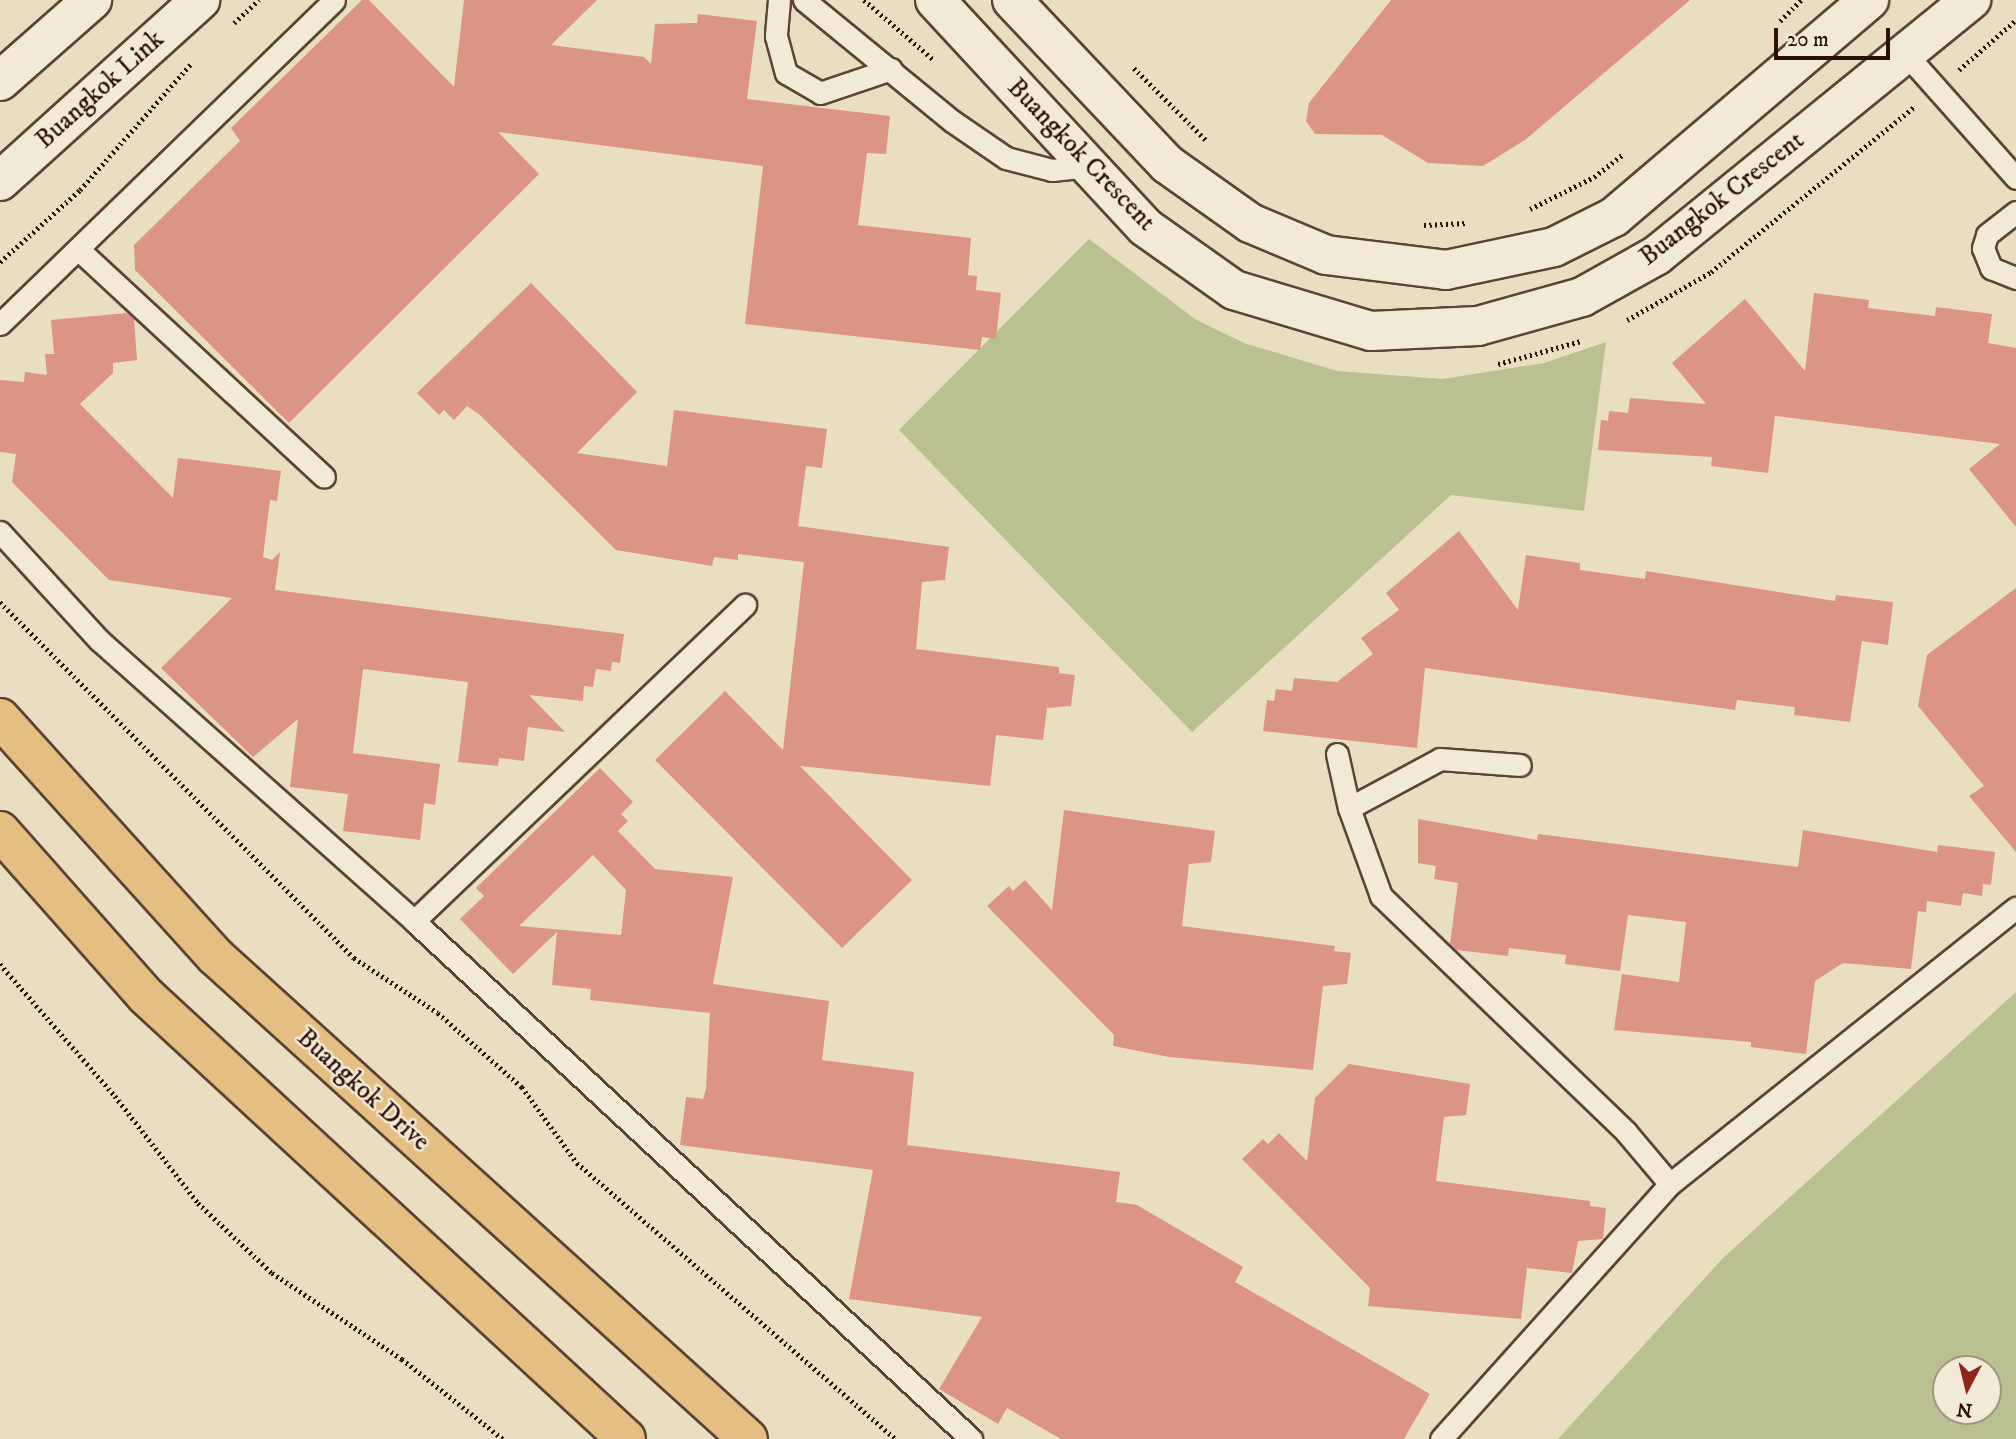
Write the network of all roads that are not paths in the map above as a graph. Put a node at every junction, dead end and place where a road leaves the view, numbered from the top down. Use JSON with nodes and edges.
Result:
{"nodes":[{"id":1,"x":92,"y":0,"type":"edge"},
{"id":2,"x":200,"y":0,"type":"edge"},
{"id":3,"x":334,"y":0,"type":"edge"},
{"id":4,"x":779,"y":0,"type":"edge"},
{"id":5,"x":804,"y":0,"type":"edge"},
{"id":6,"x":935,"y":0,"type":"edge"},
{"id":7,"x":1012,"y":0,"type":"edge"},
{"id":8,"x":1869,"y":0,"type":"edge"},
{"id":9,"x":1971,"y":0,"type":"edge"},
{"id":10,"x":1905,"y":53,"type":"junction"},
{"id":11,"x":891,"y":69,"type":"junction"},
{"id":12,"x":0,"y":81,"type":"edge"},
{"id":13,"x":1089,"y":166,"type":"junction"},
{"id":14,"x":2016,"y":178,"type":"edge"},
{"id":15,"x":0,"y":181,"type":"edge"},
{"id":16,"x":2016,"y":212,"type":"edge"},
{"id":17,"x":78,"y":249,"type":"junction"},
{"id":18,"x":2016,"y":278,"type":"edge"},
{"id":19,"x":0,"y":324,"type":"edge"},
{"id":20,"x":324,"y":477,"type":"dead end"},
{"id":21,"x":0,"y":532,"type":"edge"},
{"id":22,"x":745,"y":605,"type":"dead end"},
{"id":23,"x":0,"y":718,"type":"edge"},
{"id":24,"x":1337,"y":754,"type":"dead end"},
{"id":25,"x":1520,"y":765,"type":"dead end"},
{"id":26,"x":1349,"y":808,"type":"junction"},
{"id":27,"x":0,"y":831,"type":"edge"},
{"id":28,"x":2016,"y":908,"type":"edge"},
{"id":29,"x":414,"y":921,"type":"junction"},
{"id":30,"x":1670,"y":1184,"type":"junction"},
{"id":31,"x":626,"y":1439,"type":"edge"},
{"id":32,"x":748,"y":1439,"type":"edge"},
{"id":33,"x":971,"y":1439,"type":"edge"},
{"id":34,"x":1441,"y":1439,"type":"edge"}],
"edges":[{"from":1,"to":12,"type":"street"},
{"from":2,"to":15,"type":"street","name":"Buangkok Link"},
{"from":3,"to":17,"type":"lane"},
{"from":4,"to":11,"type":"lane"},
{"from":5,"to":11,"type":"lane"},
{"from":6,"to":13,"type":"street","name":"Buangkok Crescent"},
{"from":7,"to":8,"type":"street","name":"Buangkok Crescent"},
{"from":9,"to":10,"type":"street","name":"Buangkok Crescent"},
{"from":10,"to":13,"type":"street","name":"Buangkok Crescent"},
{"from":10,"to":14,"type":"lane"},
{"from":11,"to":13,"type":"lane"},
{"from":16,"to":18,"type":"lane"},
{"from":17,"to":19,"type":"lane"},
{"from":17,"to":20,"type":"lane"},
{"from":21,"to":29,"type":"lane"},
{"from":22,"to":29,"type":"lane"},
{"from":23,"to":32,"type":"main road","name":"Buangkok Drive"},
{"from":24,"to":26,"type":"lane"},
{"from":25,"to":26,"type":"lane"},
{"from":26,"to":30,"type":"lane"},
{"from":27,"to":31,"type":"main road"},
{"from":28,"to":30,"type":"lane"},
{"from":29,"to":33,"type":"lane"},
{"from":30,"to":34,"type":"lane"}]}
